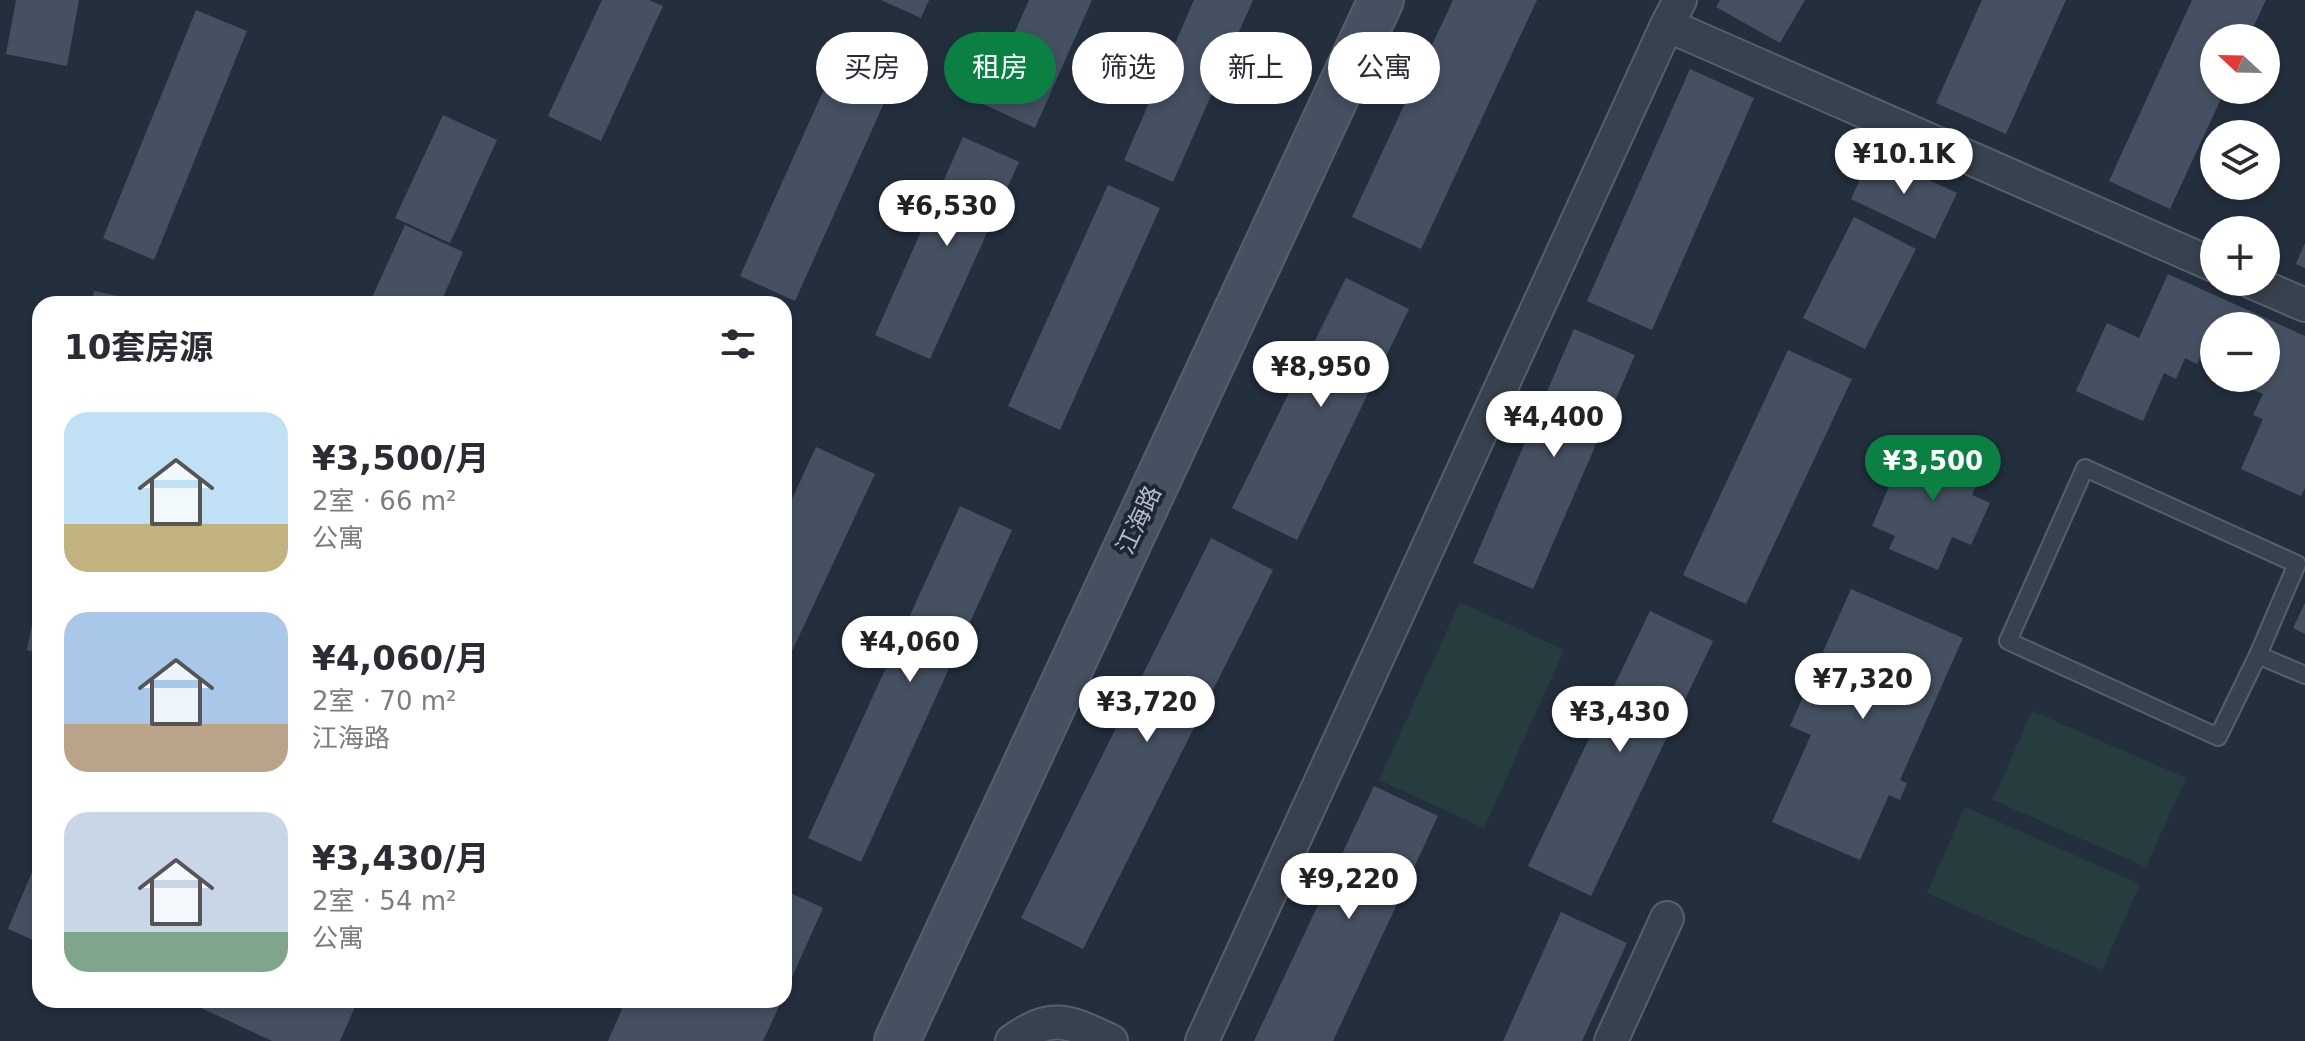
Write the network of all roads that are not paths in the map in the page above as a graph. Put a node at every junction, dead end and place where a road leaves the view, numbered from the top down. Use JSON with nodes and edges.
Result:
{"nodes":[{"id":1,"x":1381,"y":0,"type":"edge"},
{"id":2,"x":1674,"y":12,"type":"edge"},
{"id":3,"x":2200,"y":258,"type":"edge"},
{"id":4,"x":2280,"y":294,"type":"edge"},
{"id":5,"x":2305,"y":305,"type":"edge"},
{"id":6,"x":2258,"y":655,"type":"junction"},
{"id":7,"x":2305,"y":675,"type":"edge"},
{"id":8,"x":1667,"y":918,"type":"dead end"},
{"id":9,"x":897,"y":1041,"type":"edge"},
{"id":10,"x":1012,"y":1041,"type":"edge"},
{"id":11,"x":1111,"y":1041,"type":"edge"},
{"id":12,"x":1202,"y":1041,"type":"edge"},
{"id":13,"x":1611,"y":1041,"type":"edge"}],
"edges":[{"from":1,"to":9,"type":"street","name":"江海路"},
{"from":2,"to":3,"type":"street"},
{"from":2,"to":12,"type":"street"},
{"from":4,"to":5,"type":"street"},
{"from":6,"to":6,"type":"lane"},
{"from":6,"to":7,"type":"lane"},
{"from":8,"to":13,"type":"street"},
{"from":10,"to":11,"type":"street"}]}
